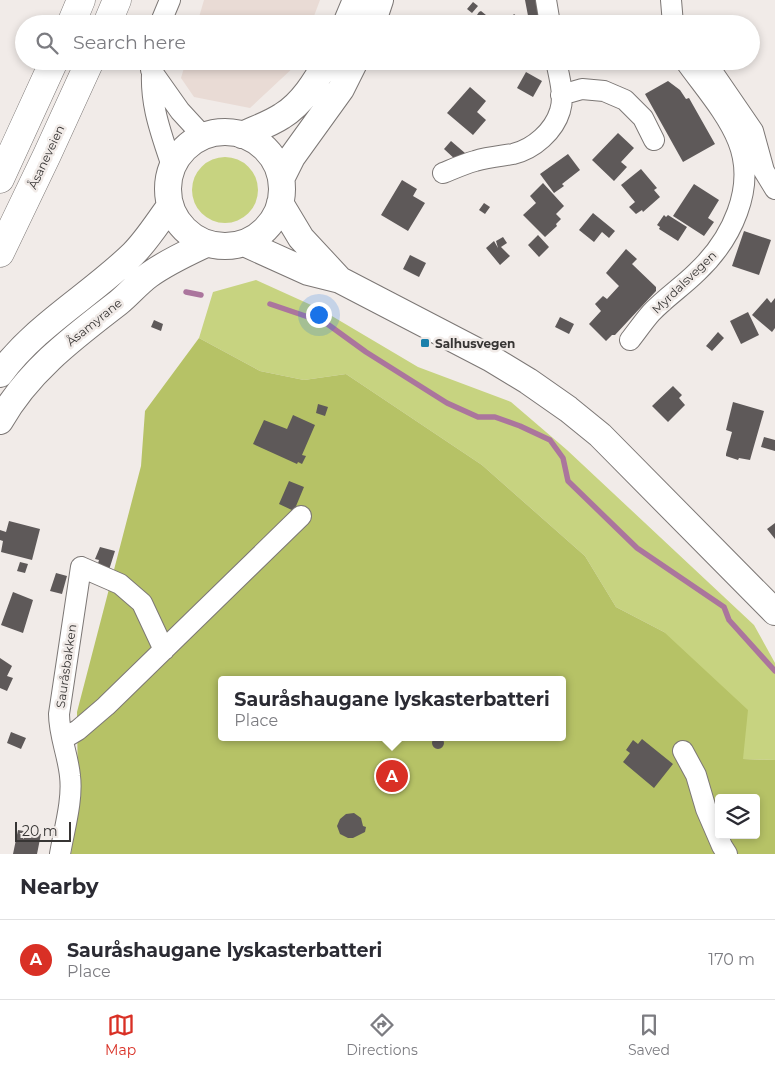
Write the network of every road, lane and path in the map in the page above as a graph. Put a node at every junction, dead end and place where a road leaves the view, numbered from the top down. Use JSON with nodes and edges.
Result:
{"nodes":[{"id":1,"x":81,"y":0,"type":"edge"},
{"id":2,"x":117,"y":0,"type":"edge"},
{"id":3,"x":170,"y":0,"type":"edge"},
{"id":4,"x":356,"y":0,"type":"edge"},
{"id":5,"x":380,"y":0,"type":"edge"},
{"id":6,"x":546,"y":0,"type":"edge"},
{"id":7,"x":75,"y":15,"type":"edge"},
{"id":8,"x":111,"y":15,"type":"edge"},
{"id":9,"x":164,"y":15,"type":"edge"},
{"id":10,"x":350,"y":15,"type":"edge"},
{"id":11,"x":375,"y":15,"type":"edge"},
{"id":12,"x":548,"y":15,"type":"edge"},
{"id":13,"x":50,"y":70,"type":"edge"},
{"id":14,"x":86,"y":70,"type":"edge"},
{"id":15,"x":152,"y":70,"type":"edge"},
{"id":16,"x":154,"y":70,"type":"edge"},
{"id":17,"x":321,"y":70,"type":"edge"},
{"id":18,"x":352,"y":70,"type":"edge"},
{"id":19,"x":558,"y":70,"type":"edge"},
{"id":20,"x":691,"y":70,"type":"edge"},
{"id":21,"x":711,"y":70,"type":"edge"},
{"id":22,"x":562,"y":95,"type":"junction"},
{"id":23,"x":242,"y":134,"type":"junction"},
{"id":24,"x":203,"y":136,"type":"junction"},
{"id":25,"x":654,"y":140,"type":"dead end"},
{"id":26,"x":172,"y":166,"type":"junction"},
{"id":27,"x":443,"y":173,"type":"dead end"},
{"id":28,"x":0,"y":179,"type":"edge"},
{"id":29,"x":775,"y":188,"type":"edge"},
{"id":30,"x":281,"y":191,"type":"junction"},
{"id":31,"x":170,"y":206,"type":"junction"},
{"id":32,"x":244,"y":243,"type":"junction"},
{"id":33,"x":206,"y":244,"type":"junction"},
{"id":34,"x":0,"y":253,"type":"edge"},
{"id":35,"x":340,"y":280,"type":"junction"},
{"id":36,"x":630,"y":340,"type":"dead end"},
{"id":37,"x":0,"y":374,"type":"edge"},
{"id":38,"x":0,"y":421,"type":"edge"},
{"id":39,"x":301,"y":516,"type":"dead end"},
{"id":40,"x":775,"y":612,"type":"edge"},
{"id":41,"x":164,"y":650,"type":"junction"},
{"id":42,"x":63,"y":739,"type":"junction"},
{"id":43,"x":683,"y":751,"type":"dead end"},
{"id":44,"x":60,"y":854,"type":"edge"},
{"id":45,"x":727,"y":854,"type":"edge"}],
"edges":[{"from":1,"to":7,"type":"highway"},
{"from":2,"to":8,"type":"highway"},
{"from":3,"to":9,"type":"street"},
{"from":4,"to":10,"type":"main road"},
{"from":5,"to":11,"type":"main road"},
{"from":6,"to":12,"type":"street"},
{"from":13,"to":28,"type":"highway"},
{"from":14,"to":34,"type":"highway","name":"Åsaneveien"},
{"from":15,"to":26,"type":"street"},
{"from":16,"to":24,"type":"street"},
{"from":17,"to":23,"type":"main road"},
{"from":18,"to":30,"type":"main road"},
{"from":19,"to":22,"type":"street"},
{"from":20,"to":36,"type":"street","name":"Myrdalsvegen"},
{"from":21,"to":29,"type":"street"},
{"from":22,"to":25,"type":"street"},
{"from":22,"to":27,"type":"street"},
{"from":23,"to":24,"type":"main road"},
{"from":23,"to":30,"type":"main road"},
{"from":24,"to":26,"type":"main road"},
{"from":26,"to":31,"type":"main road"},
{"from":30,"to":32,"type":"main road"},
{"from":30,"to":35,"type":"main road"},
{"from":31,"to":33,"type":"main road"},
{"from":31,"to":37,"type":"main road"},
{"from":32,"to":33,"type":"main road"},
{"from":32,"to":35,"type":"main road"},
{"from":33,"to":38,"type":"main road","name":"Åsamyrane"},
{"from":35,"to":40,"type":"main road"},
{"from":39,"to":41,"type":"street"},
{"from":41,"to":42,"type":"street"},
{"from":41,"to":42,"type":"street","name":"Sauråsbakken"},
{"from":42,"to":44,"type":"street","name":"Sauråsbakken"},
{"from":43,"to":45,"type":"street"}]}
